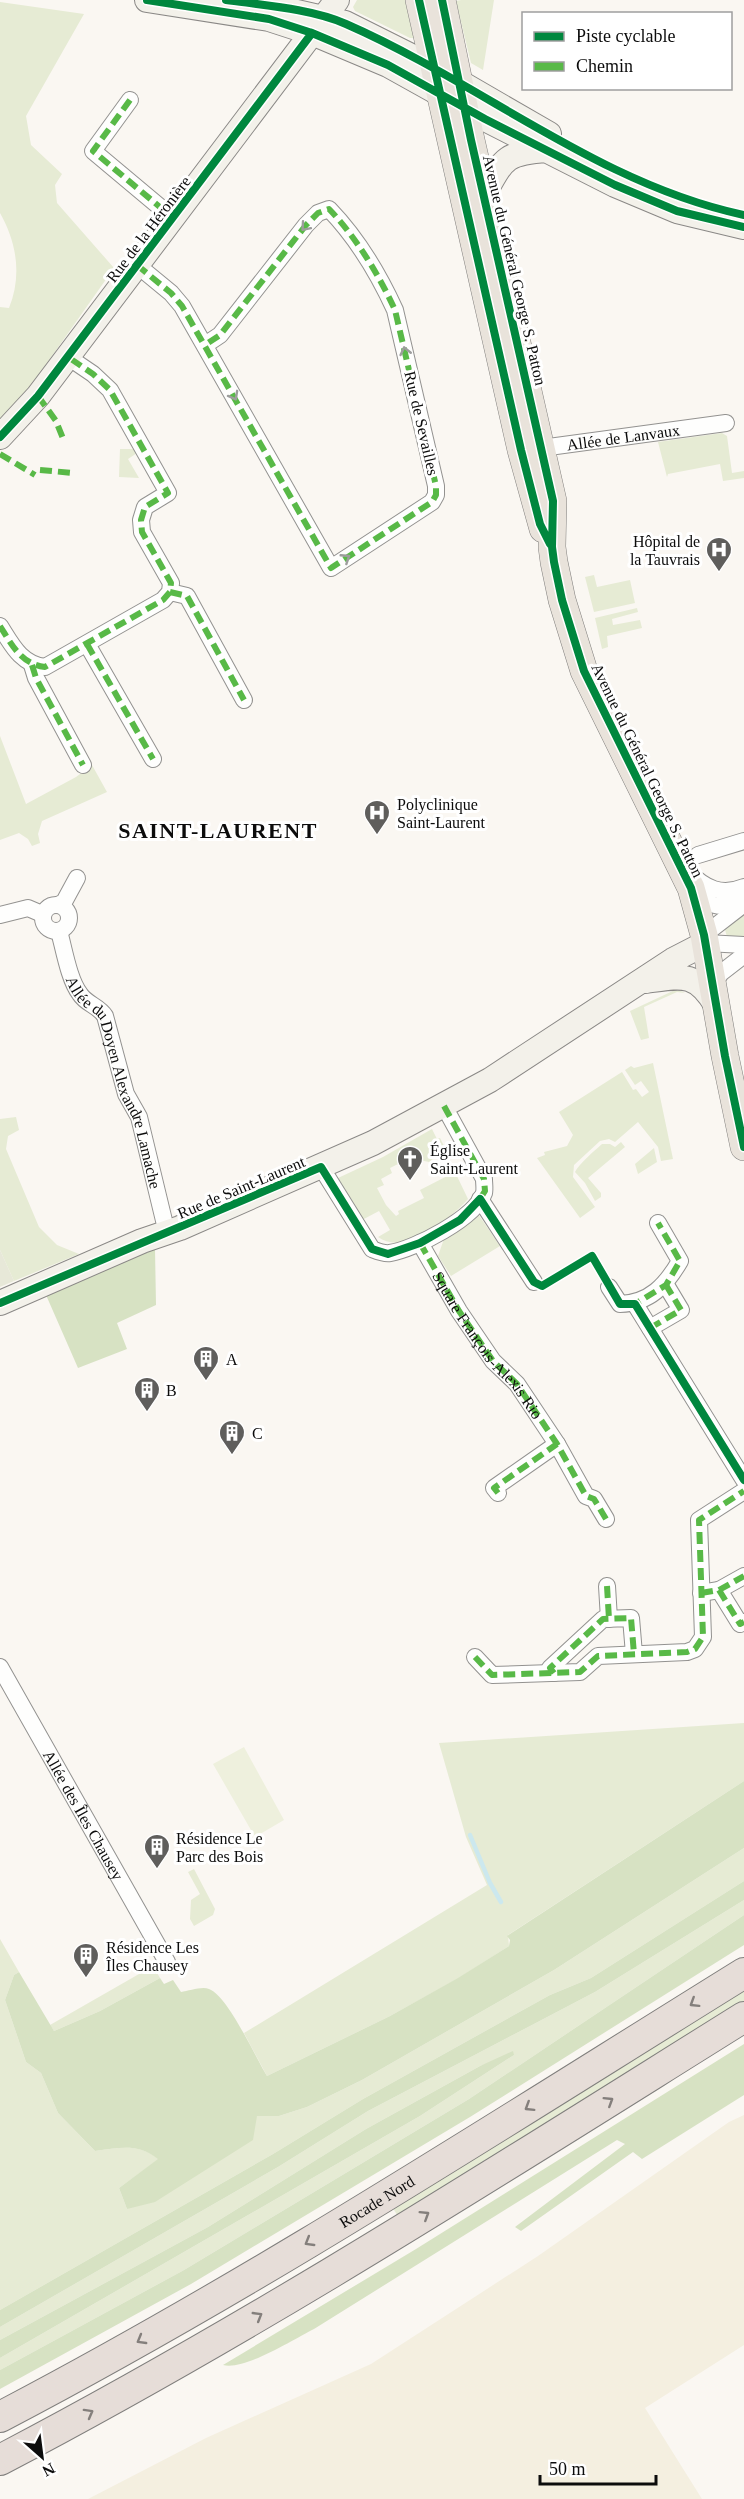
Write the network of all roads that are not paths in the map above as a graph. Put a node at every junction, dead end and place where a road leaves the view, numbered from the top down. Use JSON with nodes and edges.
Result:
{"nodes":[{"id":1,"x":147,"y":0,"type":"edge"},
{"id":2,"x":225,"y":0,"type":"edge"},
{"id":3,"x":419,"y":0,"type":"edge"},
{"id":4,"x":442,"y":0,"type":"edge"},
{"id":5,"x":324,"y":17,"type":"edge"},
{"id":6,"x":435,"y":68,"type":"junction"},
{"id":7,"x":455,"y":94,"type":"junction"},
{"id":8,"x":130,"y":100,"type":"dead end"},
{"id":9,"x":547,"y":150,"type":"junction"},
{"id":10,"x":484,"y":194,"type":"junction"},
{"id":11,"x":744,"y":215,"type":"edge"},
{"id":12,"x":173,"y":218,"type":"junction"},
{"id":13,"x":744,"y":227,"type":"edge"},
{"id":14,"x":137,"y":265,"type":"junction"},
{"id":15,"x":205,"y":345,"type":"junction"},
{"id":16,"x":68,"y":357,"type":"junction"},
{"id":17,"x":726,"y":423,"type":"dead end"},
{"id":18,"x":0,"y":437,"type":"edge"},
{"id":19,"x":532,"y":449,"type":"junction"},
{"id":20,"x":170,"y":592,"type":"junction"},
{"id":21,"x":0,"y":626,"type":"edge"},
{"id":22,"x":87,"y":644,"type":"junction"},
{"id":23,"x":32,"y":665,"type":"junction"},
{"id":24,"x":244,"y":700,"type":"dead end"},
{"id":25,"x":153,"y":759,"type":"dead end"},
{"id":26,"x":83,"y":765,"type":"dead end"},
{"id":27,"x":744,"y":841,"type":"edge"},
{"id":28,"x":688,"y":858,"type":"junction"},
{"id":29,"x":77,"y":878,"type":"dead end"},
{"id":30,"x":744,"y":887,"type":"edge"},
{"id":31,"x":691,"y":888,"type":"junction"},
{"id":32,"x":744,"y":901,"type":"edge"},
{"id":33,"x":60,"y":904,"type":"junction"},
{"id":34,"x":42,"y":914,"type":"junction"},
{"id":35,"x":0,"y":915,"type":"edge"},
{"id":36,"x":59,"y":931,"type":"junction"},
{"id":37,"x":705,"y":939,"type":"junction"},
{"id":38,"x":744,"y":945,"type":"edge"},
{"id":39,"x":744,"y":955,"type":"edge"},
{"id":40,"x":638,"y":983,"type":"junction"},
{"id":41,"x":714,"y":995,"type":"junction"},
{"id":42,"x":444,"y":1106,"type":"junction"},
{"id":43,"x":744,"y":1147,"type":"edge"},
{"id":44,"x":321,"y":1167,"type":"junction"},
{"id":45,"x":480,"y":1200,"type":"junction"},
{"id":46,"x":658,"y":1223,"type":"dead end"},
{"id":47,"x":168,"y":1233,"type":"junction"},
{"id":48,"x":420,"y":1244,"type":"junction"},
{"id":49,"x":534,"y":1282,"type":"dead end"},
{"id":50,"x":666,"y":1285,"type":"junction"},
{"id":51,"x":609,"y":1287,"type":"dead end"},
{"id":52,"x":0,"y":1303,"type":"edge"},
{"id":53,"x":635,"y":1304,"type":"junction"},
{"id":54,"x":650,"y":1328,"type":"junction"},
{"id":55,"x":557,"y":1444,"type":"junction"},
{"id":56,"x":744,"y":1480,"type":"edge"},
{"id":57,"x":744,"y":1491,"type":"edge"},
{"id":58,"x":498,"y":1493,"type":"dead end"},
{"id":59,"x":606,"y":1519,"type":"dead end"},
{"id":60,"x":744,"y":1576,"type":"edge"},
{"id":61,"x":607,"y":1586,"type":"dead end"},
{"id":62,"x":719,"y":1590,"type":"junction"},
{"id":63,"x":701,"y":1593,"type":"junction"},
{"id":64,"x":609,"y":1619,"type":"junction"},
{"id":65,"x":744,"y":1622,"type":"edge"},
{"id":66,"x":634,"y":1654,"type":"junction"},
{"id":67,"x":474,"y":1657,"type":"dead end"},
{"id":68,"x":0,"y":1667,"type":"edge"},
{"id":69,"x":554,"y":1673,"type":"junction"},
{"id":70,"x":167,"y":1962,"type":"dead end"},
{"id":71,"x":744,"y":1972,"type":"edge"},
{"id":72,"x":744,"y":2017,"type":"edge"},
{"id":73,"x":0,"y":2417,"type":"edge"},
{"id":74,"x":0,"y":2460,"type":"edge"}],
"edges":[{"from":1,"to":5,"type":"street"},
{"from":2,"to":5,"type":"street"},
{"from":3,"to":6,"type":"main road","name":"Avenue du Général George S. Patton"},
{"from":4,"to":7,"type":"main road","name":"Avenue du Général George S. Patton"},
{"from":5,"to":6,"type":"street"},
{"from":5,"to":7,"type":"street"},
{"from":5,"to":12,"type":"street","name":"Rue de la Héronière"},
{"from":6,"to":7,"type":"main road","name":"Avenue du Général George S. Patton"},
{"from":7,"to":9,"type":"street"},
{"from":7,"to":10,"type":"main road","name":"Avenue du Général George S. Patton"},
{"from":7,"to":11,"type":"street"},
{"from":7,"to":19,"type":"main road","name":"Avenue du Général George S. Patton"},
{"from":8,"to":12,"type":"street"},
{"from":9,"to":10,"type":"street"},
{"from":9,"to":13,"type":"street"},
{"from":10,"to":19,"type":"main road","name":"Avenue du Général George S. Patton"},
{"from":12,"to":14,"type":"street","name":"Rue de la Héronière"},
{"from":14,"to":15,"type":"street","name":"Rue de Sevailles"},
{"from":14,"to":16,"type":"street","name":"Rue de la Héronière"},
{"from":15,"to":15,"type":"street","name":"Rue de Sevailles","one_way":true},
{"from":16,"to":18,"type":"street","name":"Rue de la Héronière"},
{"from":16,"to":20,"type":"street"},
{"from":17,"to":19,"type":"street","name":"Allée de Lanvaux"},
{"from":19,"to":28,"type":"main road","name":"Avenue du Général George S. Patton"},
{"from":20,"to":22,"type":"street"},
{"from":20,"to":24,"type":"street"},
{"from":21,"to":23,"type":"street"},
{"from":22,"to":23,"type":"street"},
{"from":22,"to":25,"type":"street"},
{"from":23,"to":26,"type":"street"},
{"from":27,"to":28,"type":"street"},
{"from":28,"to":30,"type":"street"},
{"from":28,"to":31,"type":"main road","name":"Avenue du Général George S. Patton"},
{"from":29,"to":33,"type":"street"},
{"from":31,"to":32,"type":"street"},
{"from":31,"to":37,"type":"main road","name":"Avenue du Général George S. Patton"},
{"from":32,"to":37,"type":"street"},
{"from":33,"to":34,"type":"street"},
{"from":33,"to":36,"type":"street"},
{"from":34,"to":35,"type":"street"},
{"from":34,"to":36,"type":"street"},
{"from":36,"to":47,"type":"street","name":"Allée du Doyen Alexandre Lamache"},
{"from":37,"to":38,"type":"street"},
{"from":37,"to":40,"type":"street","name":"Rue de Saint-Laurent"},
{"from":37,"to":41,"type":"main road","name":"Avenue du Général George S. Patton"},
{"from":39,"to":41,"type":"street"},
{"from":40,"to":41,"type":"street","name":"Rue de Saint-Laurent"},
{"from":40,"to":42,"type":"street","name":"Rue de Saint-Laurent"},
{"from":41,"to":43,"type":"main road","name":"Avenue du Général George S. Patton"},
{"from":42,"to":44,"type":"street","name":"Rue de Saint-Laurent"},
{"from":42,"to":45,"type":"street"},
{"from":44,"to":47,"type":"street","name":"Rue de Saint-Laurent"},
{"from":44,"to":48,"type":"street","name":"Rue de Saint-Laurent"},
{"from":45,"to":48,"type":"street","name":"Rue de Saint-Laurent"},
{"from":45,"to":49,"type":"street"},
{"from":46,"to":50,"type":"street"},
{"from":47,"to":52,"type":"street","name":"Rue de Saint-Laurent"},
{"from":48,"to":55,"type":"street","name":"Square François-Alexis Rio"},
{"from":50,"to":53,"type":"street"},
{"from":50,"to":54,"type":"street"},
{"from":51,"to":53,"type":"street"},
{"from":53,"to":54,"type":"street"},
{"from":54,"to":56,"type":"street"},
{"from":55,"to":58,"type":"street"},
{"from":55,"to":59,"type":"street","name":"Square François-Alexis Rio"},
{"from":57,"to":63,"type":"street"},
{"from":60,"to":62,"type":"street"},
{"from":61,"to":64,"type":"street"},
{"from":62,"to":63,"type":"street"},
{"from":62,"to":65,"type":"street"},
{"from":63,"to":66,"type":"street"},
{"from":64,"to":66,"type":"street"},
{"from":64,"to":69,"type":"street"},
{"from":66,"to":69,"type":"street"},
{"from":67,"to":69,"type":"street"},
{"from":68,"to":70,"type":"street","name":"Allée des Îles Chausey"},
{"from":71,"to":73,"type":"highway","name":"Rocade Nord","one_way":true},
{"from":74,"to":72,"type":"highway","one_way":true}]}
